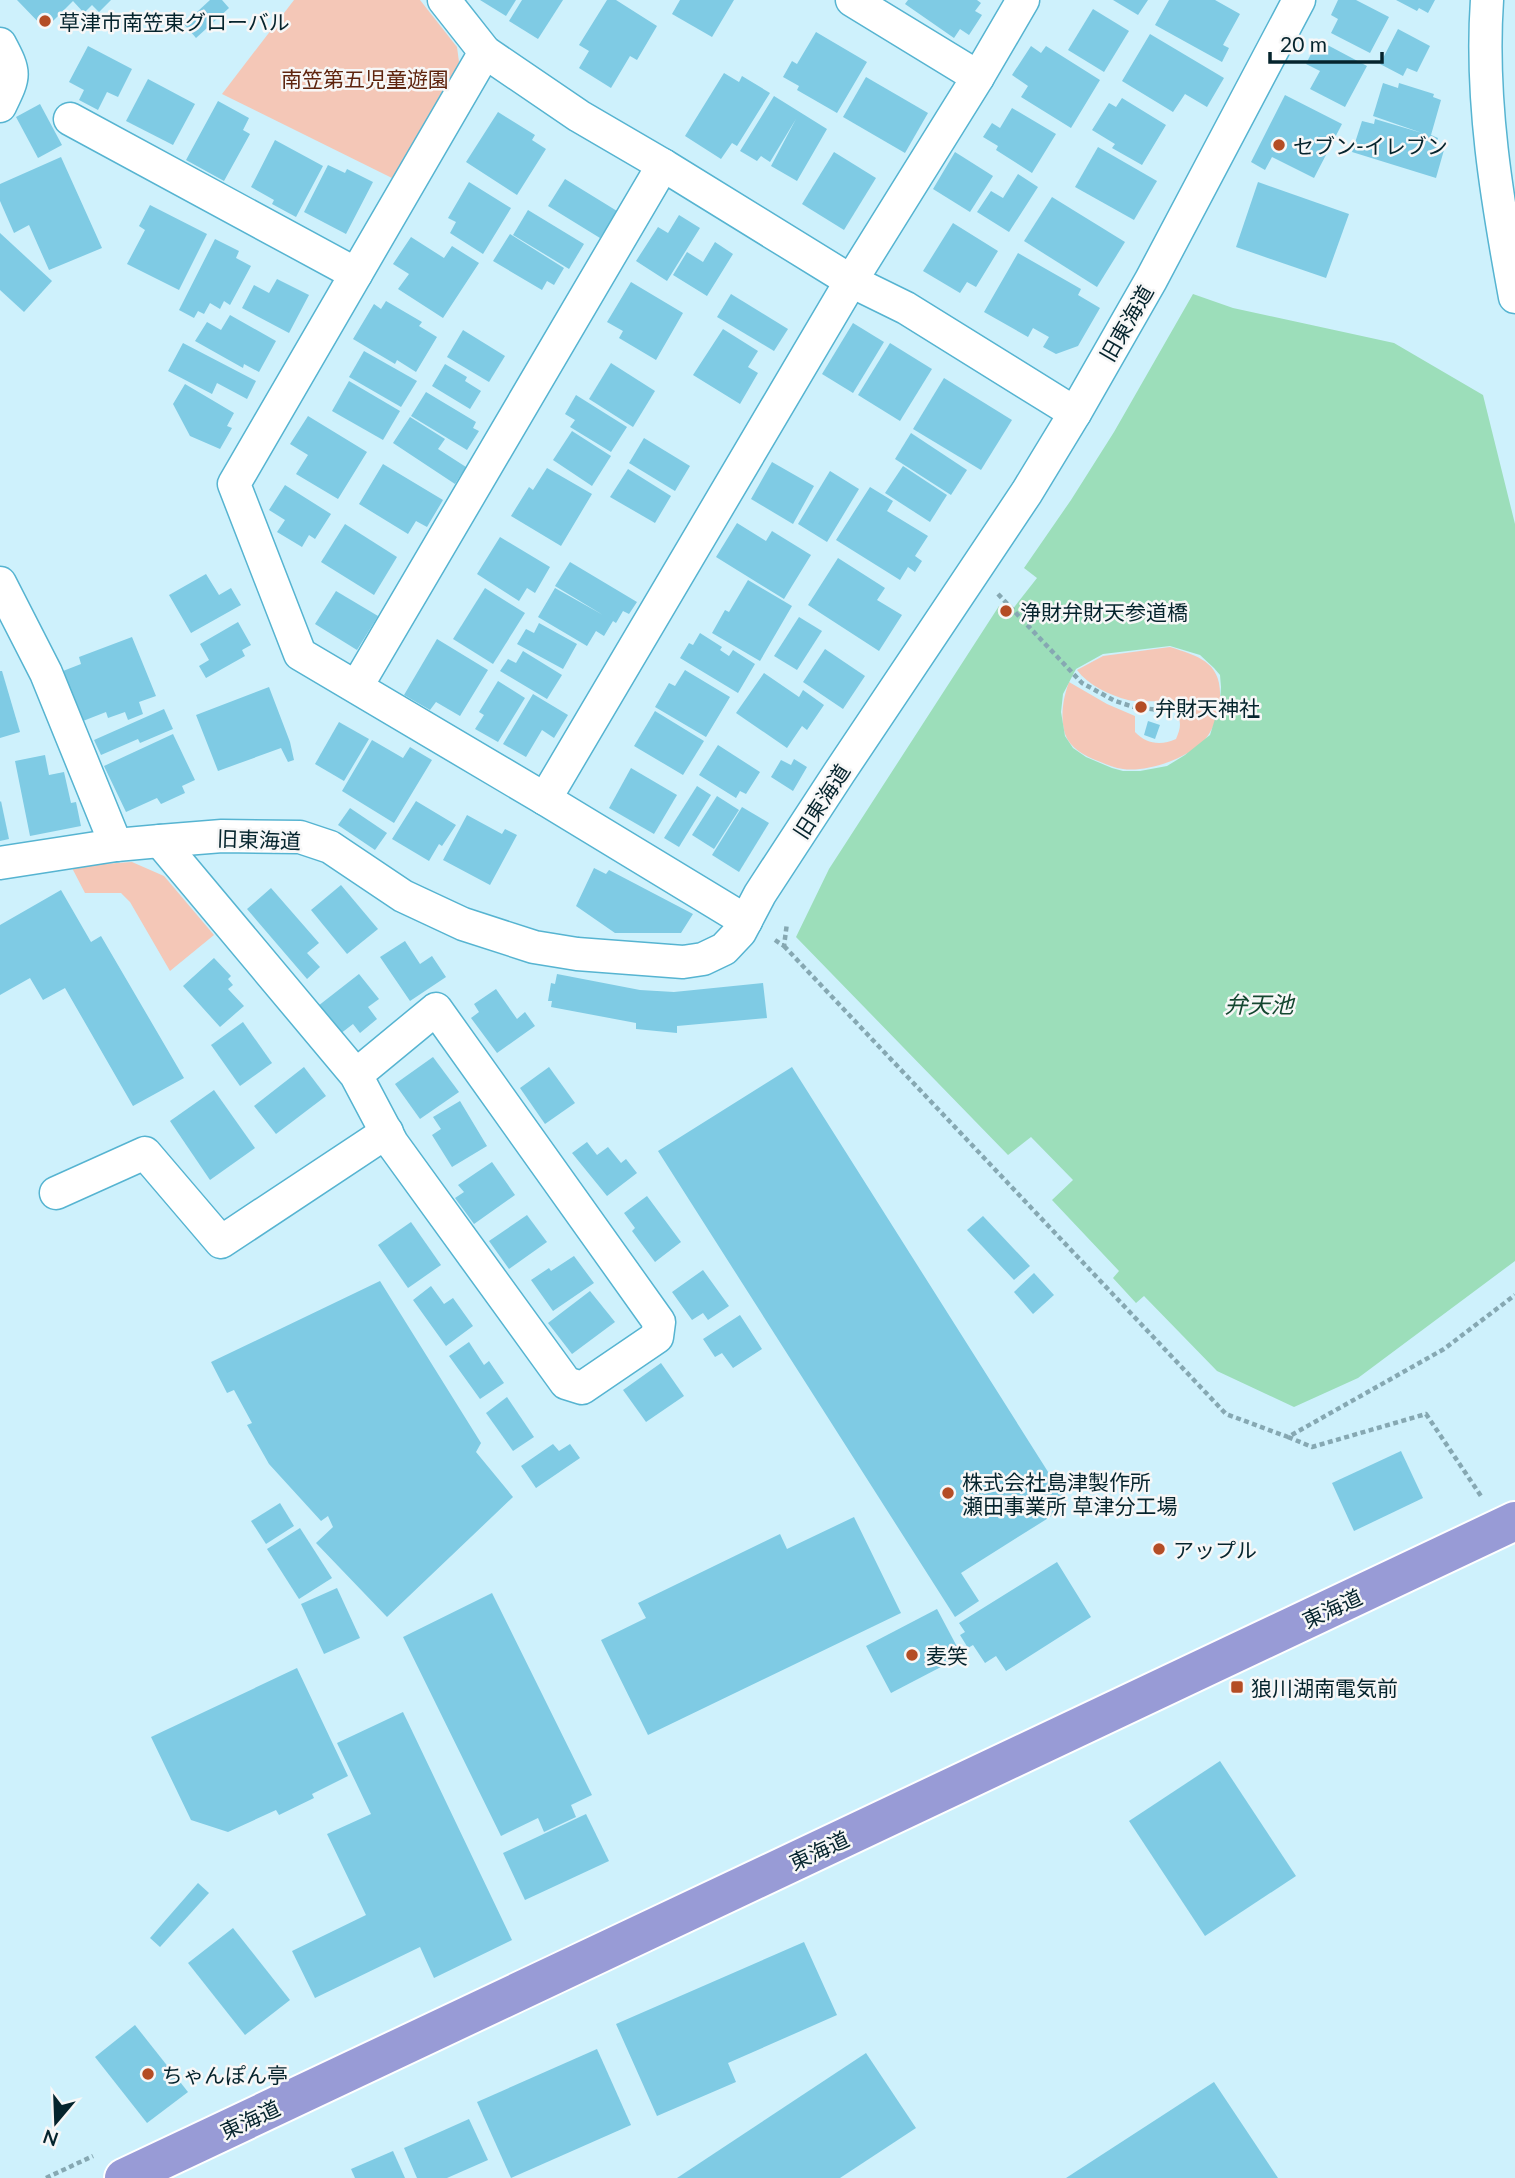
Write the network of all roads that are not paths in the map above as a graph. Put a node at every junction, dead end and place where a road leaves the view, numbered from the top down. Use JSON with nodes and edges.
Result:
{"nodes":[{"id":1,"x":444,"y":0,"type":"edge"},
{"id":2,"x":852,"y":0,"type":"edge"},
{"id":3,"x":1023,"y":0,"type":"edge"},
{"id":4,"x":1299,"y":0,"type":"edge"},
{"id":5,"x":1488,"y":0,"type":"edge"},
{"id":6,"x":0,"y":44,"type":"edge"},
{"id":7,"x":485,"y":52,"type":"junction"},
{"id":8,"x":978,"y":77,"type":"junction"},
{"id":9,"x":0,"y":106,"type":"edge"},
{"id":10,"x":71,"y":119,"type":"dead end"},
{"id":11,"x":663,"y":165,"type":"junction"},
{"id":12,"x":356,"y":274,"type":"junction"},
{"id":13,"x":851,"y":281,"type":"junction"},
{"id":14,"x":1515,"y":297,"type":"edge"},
{"id":15,"x":1075,"y":413,"type":"junction"},
{"id":16,"x":0,"y":583,"type":"edge"},
{"id":17,"x":357,"y":686,"type":"junction"},
{"id":18,"x":545,"y":799,"type":"junction"},
{"id":19,"x":160,"y":841,"type":"junction"},
{"id":20,"x":116,"y":845,"type":"junction"},
{"id":21,"x":0,"y":863,"type":"edge"},
{"id":22,"x":746,"y":921,"type":"junction"},
{"id":23,"x":356,"y":1075,"type":"junction"},
{"id":24,"x":387,"y":1132,"type":"junction"},
{"id":25,"x":56,"y":1193,"type":"dead end"},
{"id":26,"x":1508,"y":1525,"type":"edge"},
{"id":27,"x":124,"y":2178,"type":"edge"}],
"edges":[{"from":1,"to":7,"type":"street"},
{"from":2,"to":8,"type":"street"},
{"from":3,"to":8,"type":"street"},
{"from":4,"to":15,"type":"street","name":"旧東海道"},
{"from":5,"to":14,"type":"street"},
{"from":6,"to":9,"type":"street"},
{"from":7,"to":11,"type":"street"},
{"from":7,"to":12,"type":"street"},
{"from":8,"to":13,"type":"street"},
{"from":10,"to":12,"type":"street"},
{"from":11,"to":13,"type":"street"},
{"from":11,"to":17,"type":"street"},
{"from":12,"to":17,"type":"street"},
{"from":13,"to":15,"type":"street"},
{"from":13,"to":18,"type":"street"},
{"from":15,"to":22,"type":"street","name":"旧東海道"},
{"from":16,"to":20,"type":"street"},
{"from":17,"to":18,"type":"street"},
{"from":18,"to":22,"type":"street"},
{"from":19,"to":20,"type":"street","name":"旧東海道"},
{"from":19,"to":22,"type":"street","name":"旧東海道"},
{"from":19,"to":23,"type":"street"},
{"from":20,"to":21,"type":"street","name":"旧東海道"},
{"from":23,"to":24,"type":"street"},
{"from":23,"to":24,"type":"street"},
{"from":24,"to":25,"type":"street"},
{"from":26,"to":27,"type":"highway","name":"東海道"}]}
